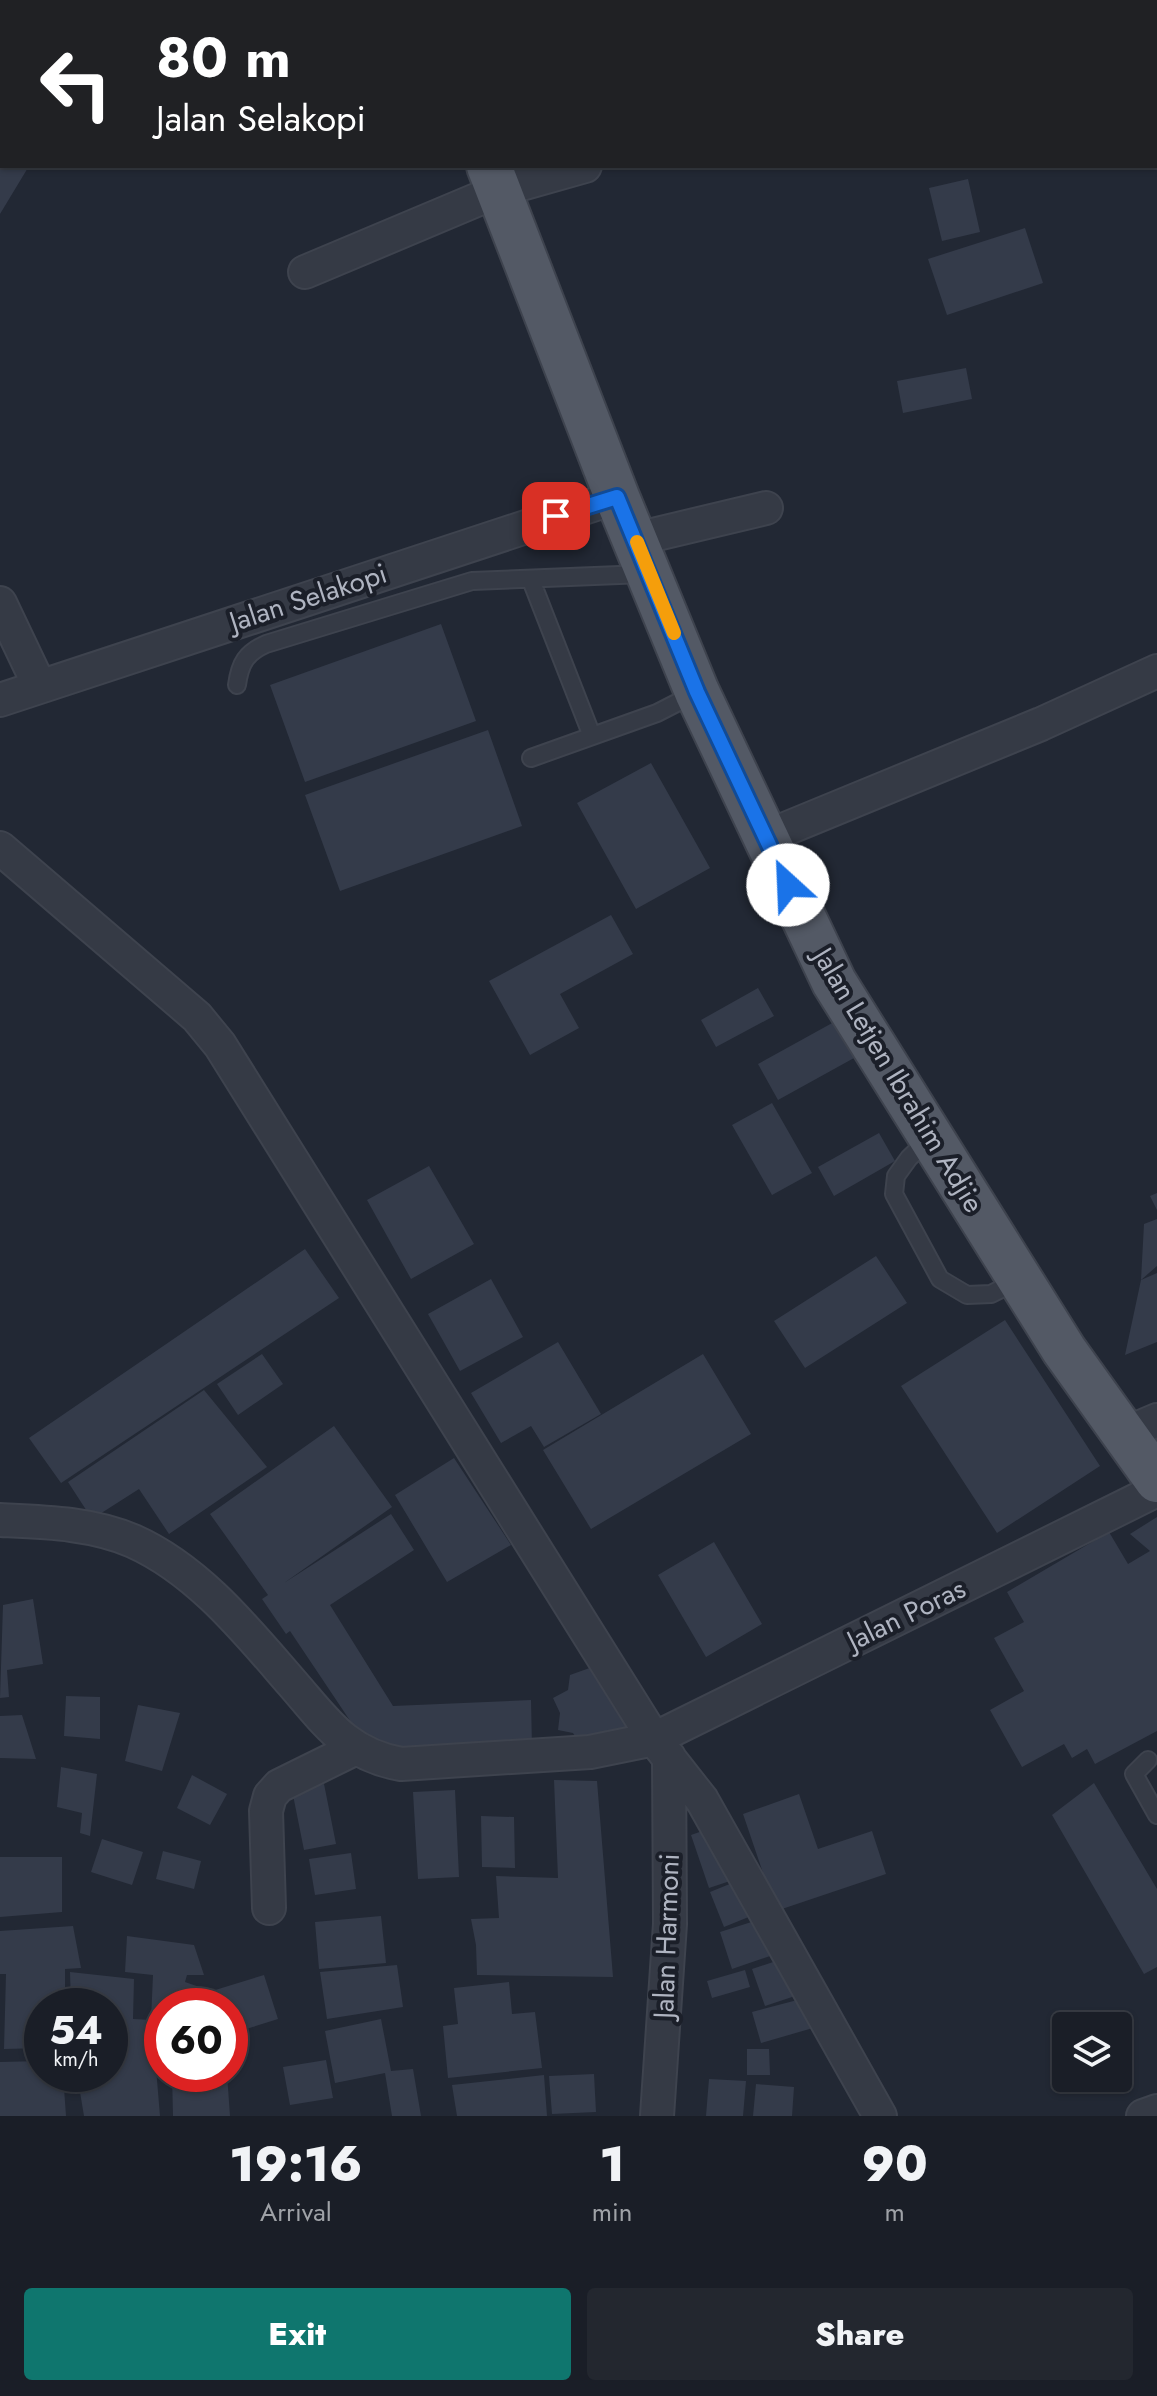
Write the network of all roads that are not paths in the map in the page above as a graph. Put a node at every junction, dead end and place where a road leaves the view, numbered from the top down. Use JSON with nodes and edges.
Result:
{"nodes":[{"id":1,"x":570,"y":168,"type":"edge"},
{"id":2,"x":495,"y":178,"type":"edge"},
{"id":3,"x":305,"y":272,"type":"dead end"},
{"id":4,"x":617,"y":497,"type":"junction"},
{"id":5,"x":766,"y":508,"type":"dead end"},
{"id":6,"x":644,"y":556,"type":"junction"},
{"id":7,"x":531,"y":580,"type":"junction"},
{"id":8,"x":0,"y":603,"type":"edge"},
{"id":9,"x":1157,"y":671,"type":"edge"},
{"id":10,"x":39,"y":685,"type":"junction"},
{"id":11,"x":237,"y":685,"type":"dead end"},
{"id":12,"x":697,"y":692,"type":"junction"},
{"id":13,"x":0,"y":700,"type":"edge"},
{"id":14,"x":592,"y":736,"type":"junction"},
{"id":15,"x":531,"y":758,"type":"dead end"},
{"id":16,"x":766,"y":837,"type":"junction"},
{"id":17,"x":0,"y":848,"type":"edge"},
{"id":18,"x":931,"y":1137,"type":"junction"},
{"id":19,"x":1020,"y":1280,"type":"junction"},
{"id":20,"x":1140,"y":1427,"type":"edge"},
{"id":21,"x":1157,"y":1480,"type":"edge"},
{"id":22,"x":1157,"y":1490,"type":"edge"},
{"id":23,"x":0,"y":1520,"type":"edge"},
{"id":24,"x":356,"y":1748,"type":"junction"},
{"id":25,"x":662,"y":1748,"type":"junction"},
{"id":26,"x":1148,"y":1760,"type":"dead end"},
{"id":27,"x":1157,"y":1815,"type":"edge"},
{"id":28,"x":269,"y":1908,"type":"dead end"},
{"id":29,"x":1157,"y":2111,"type":"edge"},
{"id":30,"x":657,"y":2116,"type":"edge"},
{"id":31,"x":880,"y":2116,"type":"edge"},
{"id":32,"x":1143,"y":2116,"type":"edge"}],
"edges":[{"from":1,"to":2,"type":"street"},
{"from":2,"to":3,"type":"street"},
{"from":2,"to":4,"type":"main road","name":"Jalan Letjen Ibrahim Adjie"},
{"from":4,"to":6,"type":"main road","name":"Jalan Letjen Ibrahim Adjie"},
{"from":4,"to":10,"type":"street","name":"Jalan Selakopi"},
{"from":5,"to":6,"type":"street"},
{"from":6,"to":7,"type":"lane"},
{"from":6,"to":12,"type":"main road","name":"Jalan Letjen Ibrahim Adjie"},
{"from":7,"to":11,"type":"lane"},
{"from":7,"to":14,"type":"lane"},
{"from":8,"to":10,"type":"street"},
{"from":9,"to":16,"type":"street"},
{"from":10,"to":13,"type":"street","name":"Jalan Selakopi"},
{"from":12,"to":14,"type":"lane"},
{"from":12,"to":16,"type":"main road","name":"Jalan Letjen Ibrahim Adjie"},
{"from":14,"to":15,"type":"lane"},
{"from":16,"to":18,"type":"main road","name":"Jalan Letjen Ibrahim Adjie"},
{"from":17,"to":25,"type":"street"},
{"from":18,"to":19,"type":"main road","name":"Jalan Letjen Ibrahim Adjie"},
{"from":18,"to":19,"type":"lane"},
{"from":19,"to":20,"type":"main road","name":"Jalan Letjen Ibrahim Adjie"},
{"from":20,"to":21,"type":"main road","name":"Jalan Letjen Ibrahim Adjie"},
{"from":22,"to":25,"type":"street","name":"Jalan Poras"},
{"from":23,"to":24,"type":"street","name":"Jalan Poras"},
{"from":24,"to":25,"type":"street","name":"Jalan Poras"},
{"from":24,"to":28,"type":"street"},
{"from":25,"to":30,"type":"street","name":"Jalan Harmoni"},
{"from":25,"to":31,"type":"street"},
{"from":26,"to":27,"type":"lane"},
{"from":29,"to":32,"type":"street"}]}
